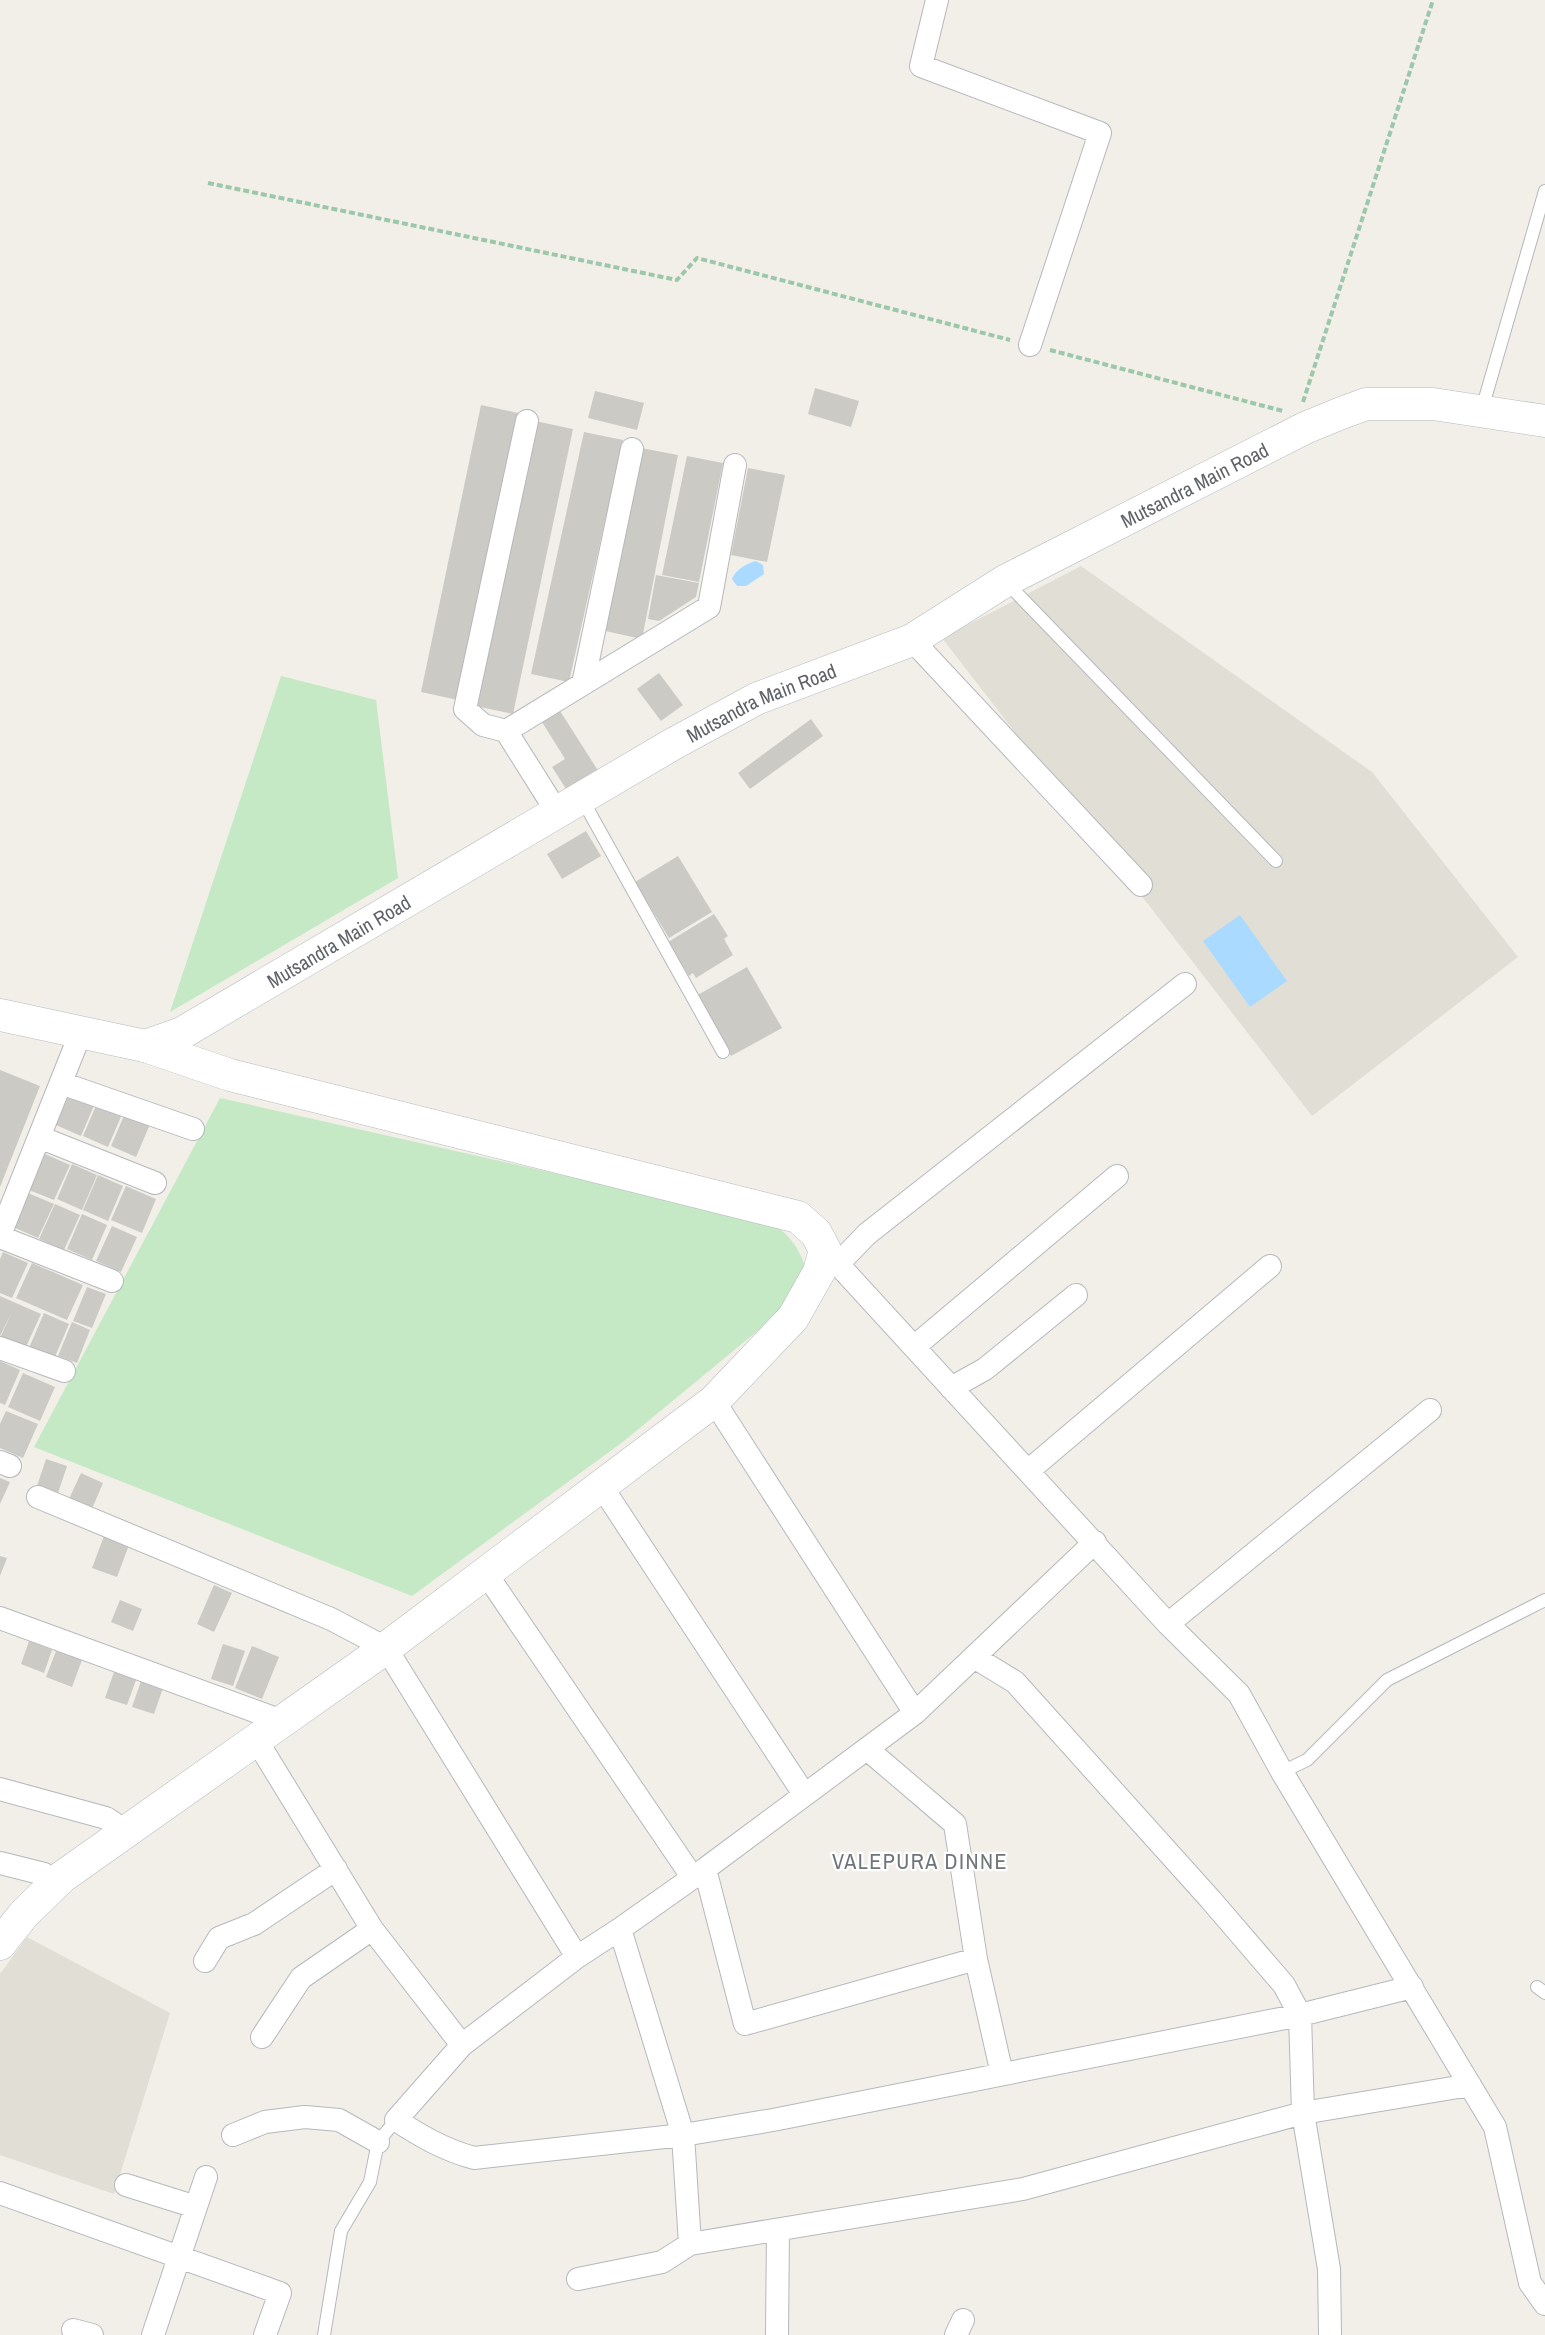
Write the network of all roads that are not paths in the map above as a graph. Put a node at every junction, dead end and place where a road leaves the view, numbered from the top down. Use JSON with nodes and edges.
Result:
{"nodes":[{"id":1,"x":937,"y":0,"type":"edge"},
{"id":2,"x":1545,"y":192,"type":"edge"},
{"id":3,"x":1030,"y":345,"type":"road end"},
{"id":4,"x":1482,"y":411,"type":"junction"},
{"id":5,"x":527,"y":421,"type":"dead end"},
{"id":6,"x":1545,"y":421,"type":"edge"},
{"id":7,"x":632,"y":449,"type":"dead end"},
{"id":8,"x":735,"y":465,"type":"dead end"},
{"id":9,"x":1005,"y":581,"type":"junction"},
{"id":10,"x":912,"y":640,"type":"junction"},
{"id":11,"x":583,"y":684,"type":"junction"},
{"id":12,"x":506,"y":731,"type":"junction"},
{"id":13,"x":569,"y":805,"type":"junction"},
{"id":14,"x":1276,"y":861,"type":"dead end"},
{"id":15,"x":1141,"y":885,"type":"dead end"},
{"id":16,"x":1185,"y":984,"type":"dead end"},
{"id":17,"x":0,"y":1015,"type":"edge"},
{"id":18,"x":81,"y":1032,"type":"junction"},
{"id":19,"x":145,"y":1046,"type":"junction"},
{"id":20,"x":723,"y":1052,"type":"dead end"},
{"id":21,"x":61,"y":1083,"type":"junction"},
{"id":22,"x":193,"y":1130,"type":"dead end"},
{"id":23,"x":39,"y":1137,"type":"junction"},
{"id":24,"x":1117,"y":1176,"type":"dead end"},
{"id":25,"x":155,"y":1183,"type":"dead end"},
{"id":26,"x":0,"y":1236,"type":"edge"},
{"id":27,"x":831,"y":1257,"type":"junction"},
{"id":28,"x":1270,"y":1266,"type":"dead end"},
{"id":29,"x":112,"y":1281,"type":"dead end"},
{"id":30,"x":1076,"y":1295,"type":"dead end"},
{"id":31,"x":914,"y":1347,"type":"junction"},
{"id":32,"x":0,"y":1348,"type":"edge"},
{"id":33,"x":64,"y":1371,"type":"dead end"},
{"id":34,"x":951,"y":1388,"type":"junction"},
{"id":35,"x":714,"y":1401,"type":"junction"},
{"id":36,"x":1430,"y":1410,"type":"dead end"},
{"id":37,"x":1028,"y":1471,"type":"junction"},
{"id":38,"x":602,"y":1487,"type":"junction"},
{"id":39,"x":38,"y":1497,"type":"dead end"},
{"id":40,"x":1095,"y":1542,"type":"junction"},
{"id":41,"x":485,"y":1572,"type":"junction"},
{"id":42,"x":1545,"y":1600,"type":"edge"},
{"id":43,"x":0,"y":1618,"type":"edge"},
{"id":44,"x":1168,"y":1624,"type":"junction"},
{"id":45,"x":386,"y":1648,"type":"junction"},
{"id":46,"x":974,"y":1657,"type":"junction"},
{"id":47,"x":915,"y":1713,"type":"junction"},
{"id":48,"x":282,"y":1721,"type":"junction"},
{"id":49,"x":257,"y":1741,"type":"junction"},
{"id":50,"x":867,"y":1749,"type":"junction"},
{"id":51,"x":1282,"y":1772,"type":"junction"},
{"id":52,"x":0,"y":1789,"type":"edge"},
{"id":53,"x":804,"y":1794,"type":"junction"},
{"id":54,"x":127,"y":1832,"type":"junction"},
{"id":55,"x":0,"y":1863,"type":"edge"},
{"id":56,"x":336,"y":1869,"type":"junction"},
{"id":57,"x":699,"y":1874,"type":"junction"},
{"id":58,"x":57,"y":1882,"type":"junction"},
{"id":59,"x":372,"y":1929,"type":"junction"},
{"id":60,"x":620,"y":1929,"type":"junction"},
{"id":61,"x":0,"y":1944,"type":"edge"},
{"id":62,"x":577,"y":1957,"type":"junction"},
{"id":63,"x":976,"y":1959,"type":"junction"},
{"id":64,"x":205,"y":1961,"type":"dead end"},
{"id":65,"x":1412,"y":1987,"type":"junction"},
{"id":66,"x":1300,"y":2015,"type":"junction"},
{"id":67,"x":262,"y":2037,"type":"dead end"},
{"id":68,"x":462,"y":2045,"type":"junction"},
{"id":69,"x":1002,"y":2074,"type":"junction"},
{"id":70,"x":1470,"y":2085,"type":"junction"},
{"id":71,"x":1303,"y":2114,"type":"junction"},
{"id":72,"x":396,"y":2120,"type":"junction"},
{"id":73,"x":683,"y":2134,"type":"junction"},
{"id":74,"x":233,"y":2135,"type":"dead end"},
{"id":75,"x":378,"y":2142,"type":"junction"},
{"id":76,"x":206,"y":2177,"type":"dead end"},
{"id":77,"x":126,"y":2185,"type":"dead end"},
{"id":78,"x":0,"y":2193,"type":"edge"},
{"id":79,"x":196,"y":2207,"type":"junction"},
{"id":80,"x":778,"y":2230,"type":"junction"},
{"id":81,"x":690,"y":2244,"type":"junction"},
{"id":82,"x":179,"y":2257,"type":"junction"},
{"id":83,"x":578,"y":2278,"type":"dead end"},
{"id":84,"x":1545,"y":2304,"type":"edge"},
{"id":85,"x":1330,"y":2333,"type":"dead end"},
{"id":86,"x":153,"y":2335,"type":"edge"},
{"id":87,"x":265,"y":2335,"type":"edge"},
{"id":88,"x":324,"y":2335,"type":"edge"},
{"id":89,"x":777,"y":2335,"type":"edge"}],
"edges":[{"from":1,"to":3,"type":"street"},
{"from":2,"to":4,"type":"lane"},
{"from":4,"to":6,"type":"street","name":"Mutsandra Main Road"},
{"from":4,"to":9,"type":"street","name":"Mutsandra Main Road"},
{"from":5,"to":12,"type":"street"},
{"from":7,"to":11,"type":"street"},
{"from":8,"to":11,"type":"street"},
{"from":9,"to":10,"type":"street","name":"Mutsandra Main Road"},
{"from":9,"to":14,"type":"lane"},
{"from":10,"to":13,"type":"street","name":"Mutsandra Main Road"},
{"from":10,"to":15,"type":"street"},
{"from":11,"to":12,"type":"street"},
{"from":12,"to":13,"type":"street"},
{"from":13,"to":19,"type":"street","name":"Mutsandra Main Road"},
{"from":13,"to":20,"type":"lane"},
{"from":16,"to":27,"type":"street"},
{"from":17,"to":18,"type":"street"},
{"from":18,"to":19,"type":"street"},
{"from":18,"to":21,"type":"street"},
{"from":19,"to":27,"type":"street"},
{"from":21,"to":22,"type":"street"},
{"from":21,"to":23,"type":"street"},
{"from":23,"to":25,"type":"street"},
{"from":23,"to":26,"type":"street"},
{"from":24,"to":31,"type":"street"},
{"from":26,"to":29,"type":"street"},
{"from":27,"to":31,"type":"street"},
{"from":27,"to":35,"type":"street"},
{"from":28,"to":37,"type":"street"},
{"from":30,"to":34,"type":"street"},
{"from":31,"to":34,"type":"street"},
{"from":32,"to":33,"type":"street"},
{"from":34,"to":37,"type":"street"},
{"from":35,"to":38,"type":"street"},
{"from":35,"to":47,"type":"street"},
{"from":36,"to":44,"type":"street"},
{"from":37,"to":40,"type":"street"},
{"from":38,"to":41,"type":"street"},
{"from":38,"to":53,"type":"street"},
{"from":39,"to":45,"type":"street"},
{"from":40,"to":44,"type":"street"},
{"from":40,"to":46,"type":"street"},
{"from":41,"to":45,"type":"street"},
{"from":41,"to":57,"type":"street"},
{"from":42,"to":51,"type":"lane"},
{"from":43,"to":48,"type":"street"},
{"from":44,"to":51,"type":"street"},
{"from":45,"to":48,"type":"street"},
{"from":45,"to":62,"type":"street"},
{"from":46,"to":47,"type":"street"},
{"from":46,"to":66,"type":"street"},
{"from":47,"to":50,"type":"street"},
{"from":48,"to":49,"type":"street"},
{"from":49,"to":54,"type":"street"},
{"from":49,"to":56,"type":"street"},
{"from":50,"to":53,"type":"street"},
{"from":50,"to":63,"type":"street"},
{"from":51,"to":65,"type":"street"},
{"from":52,"to":54,"type":"street"},
{"from":53,"to":57,"type":"street"},
{"from":54,"to":58,"type":"street"},
{"from":55,"to":58,"type":"street"},
{"from":56,"to":59,"type":"street"},
{"from":56,"to":64,"type":"street"},
{"from":57,"to":60,"type":"street"},
{"from":57,"to":63,"type":"street"},
{"from":58,"to":61,"type":"street"},
{"from":59,"to":67,"type":"street"},
{"from":59,"to":68,"type":"street"},
{"from":60,"to":62,"type":"street"},
{"from":60,"to":73,"type":"street"},
{"from":62,"to":68,"type":"street"},
{"from":63,"to":69,"type":"street"},
{"from":65,"to":66,"type":"street"},
{"from":65,"to":70,"type":"street"},
{"from":66,"to":69,"type":"street"},
{"from":66,"to":71,"type":"street"},
{"from":68,"to":72,"type":"street"},
{"from":69,"to":73,"type":"street"},
{"from":70,"to":71,"type":"street"},
{"from":70,"to":84,"type":"street"},
{"from":71,"to":80,"type":"street"},
{"from":71,"to":85,"type":"street"},
{"from":72,"to":73,"type":"street"},
{"from":72,"to":75,"type":"lane"},
{"from":73,"to":81,"type":"street"},
{"from":74,"to":75,"type":"street"},
{"from":75,"to":88,"type":"lane"},
{"from":76,"to":79,"type":"street"},
{"from":77,"to":79,"type":"street"},
{"from":78,"to":82,"type":"street"},
{"from":79,"to":82,"type":"street"},
{"from":80,"to":81,"type":"street"},
{"from":80,"to":89,"type":"street"},
{"from":81,"to":83,"type":"street"},
{"from":82,"to":86,"type":"street"},
{"from":82,"to":87,"type":"street"}]}
